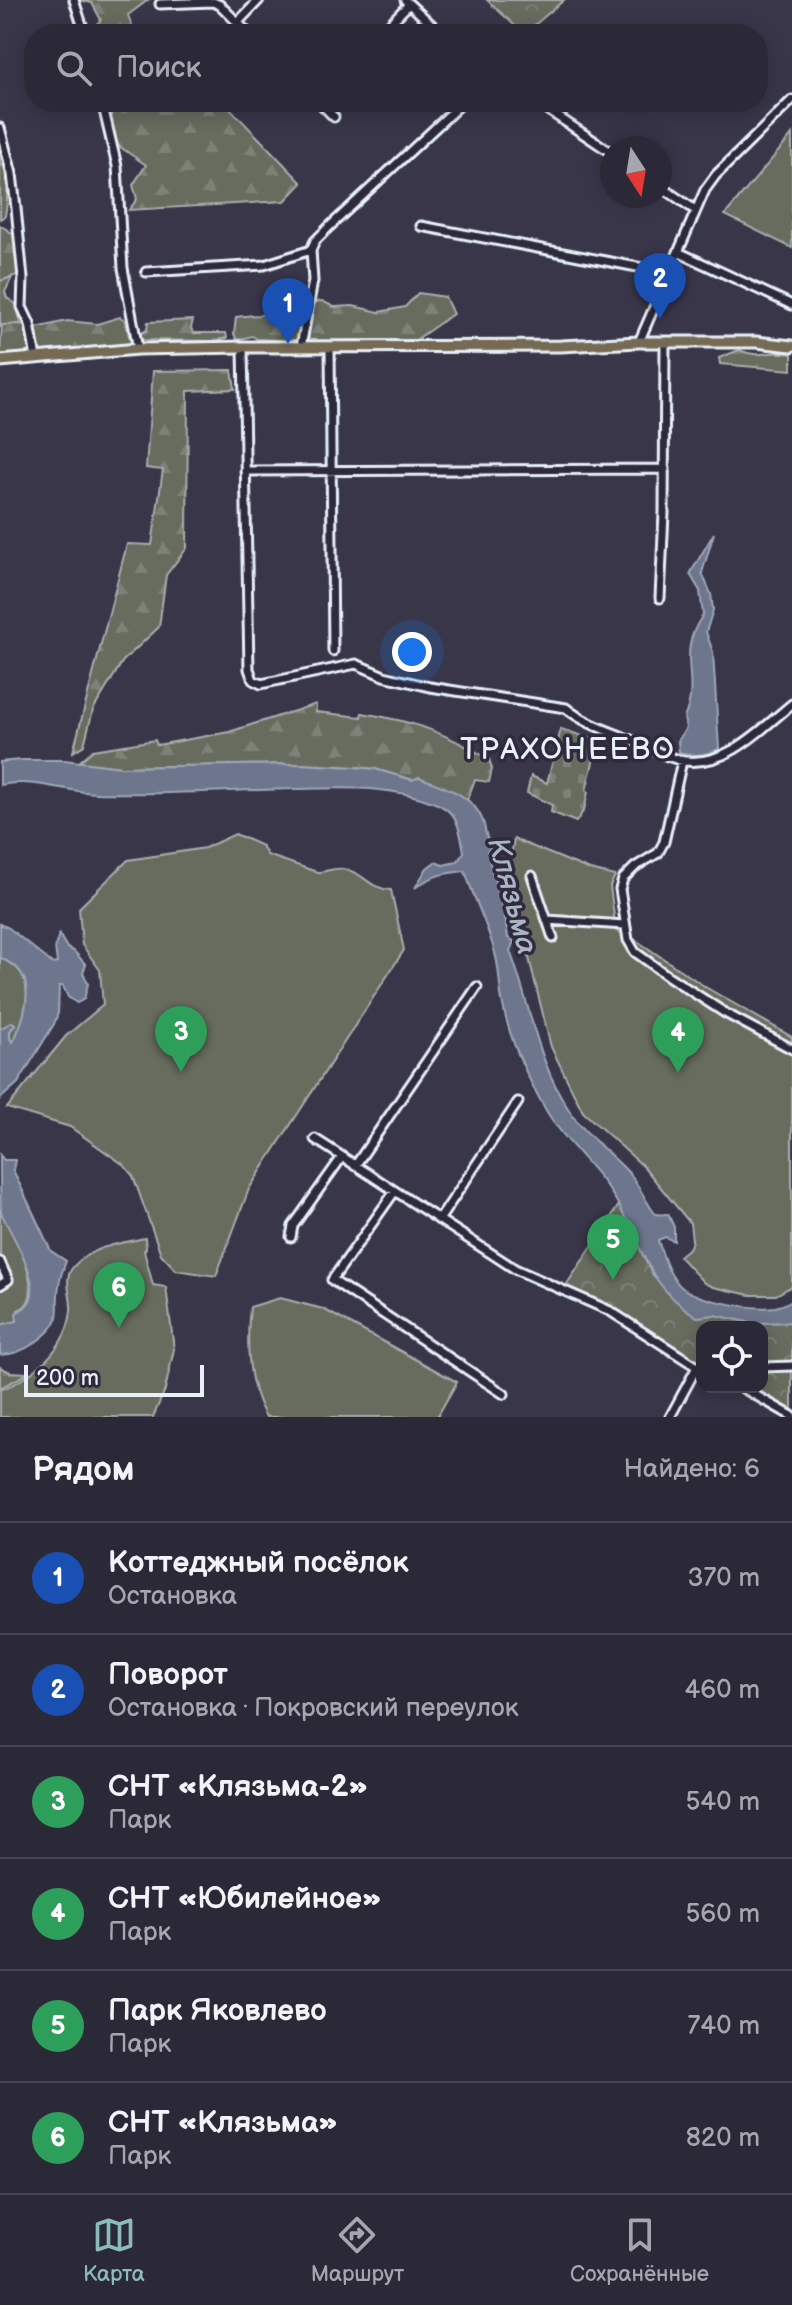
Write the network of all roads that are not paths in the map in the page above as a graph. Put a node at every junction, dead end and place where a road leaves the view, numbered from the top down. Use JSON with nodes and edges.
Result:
{"nodes":[{"id":1,"x":74,"y":0,"type":"edge"},
{"id":2,"x":259,"y":0,"type":"edge"},
{"id":3,"x":407,"y":2,"type":"edge"},
{"id":4,"x":160,"y":4,"type":"dead end"},
{"id":5,"x":238,"y":22,"type":"joint"},
{"id":6,"x":82,"y":24,"type":"edge"},
{"id":7,"x":388,"y":24,"type":"edge"},
{"id":8,"x":431,"y":24,"type":"edge"},
{"id":9,"x":792,"y":100,"type":"edge"},
{"id":10,"x":104,"y":112,"type":"edge"},
{"id":11,"x":329,"y":112,"type":"edge"},
{"id":12,"x":452,"y":112,"type":"edge"},
{"id":13,"x":551,"y":112,"type":"edge"},
{"id":14,"x":334,"y":117,"type":"dead end"},
{"id":15,"x":0,"y":128,"type":"edge"},
{"id":16,"x":600,"y":145,"type":"edge"},
{"id":17,"x":672,"y":194,"type":"edge"},
{"id":18,"x":695,"y":210,"type":"junction"},
{"id":19,"x":421,"y":226,"type":"dead end"},
{"id":20,"x":311,"y":250,"type":"junction"},
{"id":21,"x":678,"y":252,"type":"junction"},
{"id":22,"x":146,"y":272,"type":"dead end"},
{"id":23,"x":669,"y":273,"type":"junction"},
{"id":24,"x":792,"y":305,"type":"edge"},
{"id":25,"x":639,"y":342,"type":"junction"},
{"id":26,"x":665,"y":342,"type":"junction"},
{"id":27,"x":792,"y":346,"type":"edge"},
{"id":28,"x":243,"y":347,"type":"junction"},
{"id":29,"x":301,"y":347,"type":"junction"},
{"id":30,"x":330,"y":347,"type":"junction"},
{"id":31,"x":138,"y":349,"type":"junction"},
{"id":32,"x":36,"y":358,"type":"junction"},
{"id":33,"x":0,"y":361,"type":"edge"},
{"id":34,"x":665,"y":469,"type":"junction"},
{"id":35,"x":332,"y":470,"type":"junction"},
{"id":36,"x":245,"y":471,"type":"junction"},
{"id":37,"x":660,"y":598,"type":"dead end"},
{"id":38,"x":333,"y":651,"type":"dead end"},
{"id":39,"x":792,"y":704,"type":"edge"},
{"id":40,"x":682,"y":761,"type":"junction"},
{"id":41,"x":532,"y":876,"type":"dead end"},
{"id":42,"x":547,"y":920,"type":"junction"},
{"id":43,"x":625,"y":925,"type":"junction"},
{"id":44,"x":553,"y":938,"type":"dead end"},
{"id":45,"x":477,"y":987,"type":"dead end"},
{"id":46,"x":792,"y":1049,"type":"edge"},
{"id":47,"x":518,"y":1102,"type":"dead end"},
{"id":48,"x":315,"y":1139,"type":"dead end"},
{"id":49,"x":342,"y":1157,"type":"junction"},
{"id":50,"x":355,"y":1166,"type":"junction"},
{"id":51,"x":395,"y":1191,"type":"junction"},
{"id":52,"x":439,"y":1220,"type":"junction"},
{"id":53,"x":291,"y":1237,"type":"dead end"},
{"id":54,"x":0,"y":1262,"type":"edge"},
{"id":55,"x":0,"y":1285,"type":"edge"},
{"id":56,"x":696,"y":1365,"type":"edge"},
{"id":57,"x":792,"y":1366,"type":"edge"},
{"id":58,"x":768,"y":1367,"type":"edge"},
{"id":59,"x":696,"y":1375,"type":"edge"},
{"id":60,"x":752,"y":1393,"type":"edge"},
{"id":61,"x":504,"y":1394,"type":"dead end"},
{"id":62,"x":792,"y":1416,"type":"edge"},
{"id":63,"x":670,"y":1417,"type":"edge"}],
"edges":[{"from":1,"to":6,"type":"street"},
{"from":2,"to":5,"type":"street"},
{"from":3,"to":7,"type":"street"},
{"from":3,"to":8,"type":"street"},
{"from":4,"to":5,"type":"street"},
{"from":9,"to":18,"type":"street"},
{"from":10,"to":31,"type":"street"},
{"from":11,"to":14,"type":"street"},
{"from":12,"to":20,"type":"street"},
{"from":13,"to":16,"type":"street"},
{"from":15,"to":32,"type":"street"},
{"from":17,"to":18,"type":"street"},
{"from":18,"to":21,"type":"street"},
{"from":19,"to":23,"type":"street"},
{"from":20,"to":22,"type":"street"},
{"from":20,"to":29,"type":"street"},
{"from":21,"to":23,"type":"street"},
{"from":21,"to":24,"type":"street"},
{"from":23,"to":25,"type":"street"},
{"from":25,"to":26,"type":"main road"},
{"from":25,"to":30,"type":"main road"},
{"from":26,"to":27,"type":"main road"},
{"from":26,"to":34,"type":"street"},
{"from":28,"to":29,"type":"main road"},
{"from":28,"to":31,"type":"main road"},
{"from":28,"to":36,"type":"street"},
{"from":29,"to":30,"type":"main road"},
{"from":30,"to":35,"type":"street"},
{"from":31,"to":32,"type":"main road"},
{"from":32,"to":33,"type":"main road"},
{"from":34,"to":35,"type":"street"},
{"from":34,"to":37,"type":"street"},
{"from":35,"to":36,"type":"street"},
{"from":35,"to":38,"type":"street"},
{"from":36,"to":40,"type":"street"},
{"from":39,"to":40,"type":"street"},
{"from":40,"to":43,"type":"street"},
{"from":41,"to":42,"type":"street"},
{"from":42,"to":43,"type":"street"},
{"from":42,"to":44,"type":"street"},
{"from":43,"to":46,"type":"street"},
{"from":45,"to":50,"type":"street"},
{"from":47,"to":52,"type":"street"},
{"from":48,"to":49,"type":"street"},
{"from":49,"to":50,"type":"street"},
{"from":49,"to":53,"type":"street"},
{"from":50,"to":51,"type":"street"},
{"from":51,"to":52,"type":"street"},
{"from":51,"to":61,"type":"street"},
{"from":52,"to":56,"type":"street"},
{"from":54,"to":55,"type":"street"},
{"from":57,"to":58,"type":"street"},
{"from":59,"to":63,"type":"street"},
{"from":60,"to":62,"type":"street"}]}
